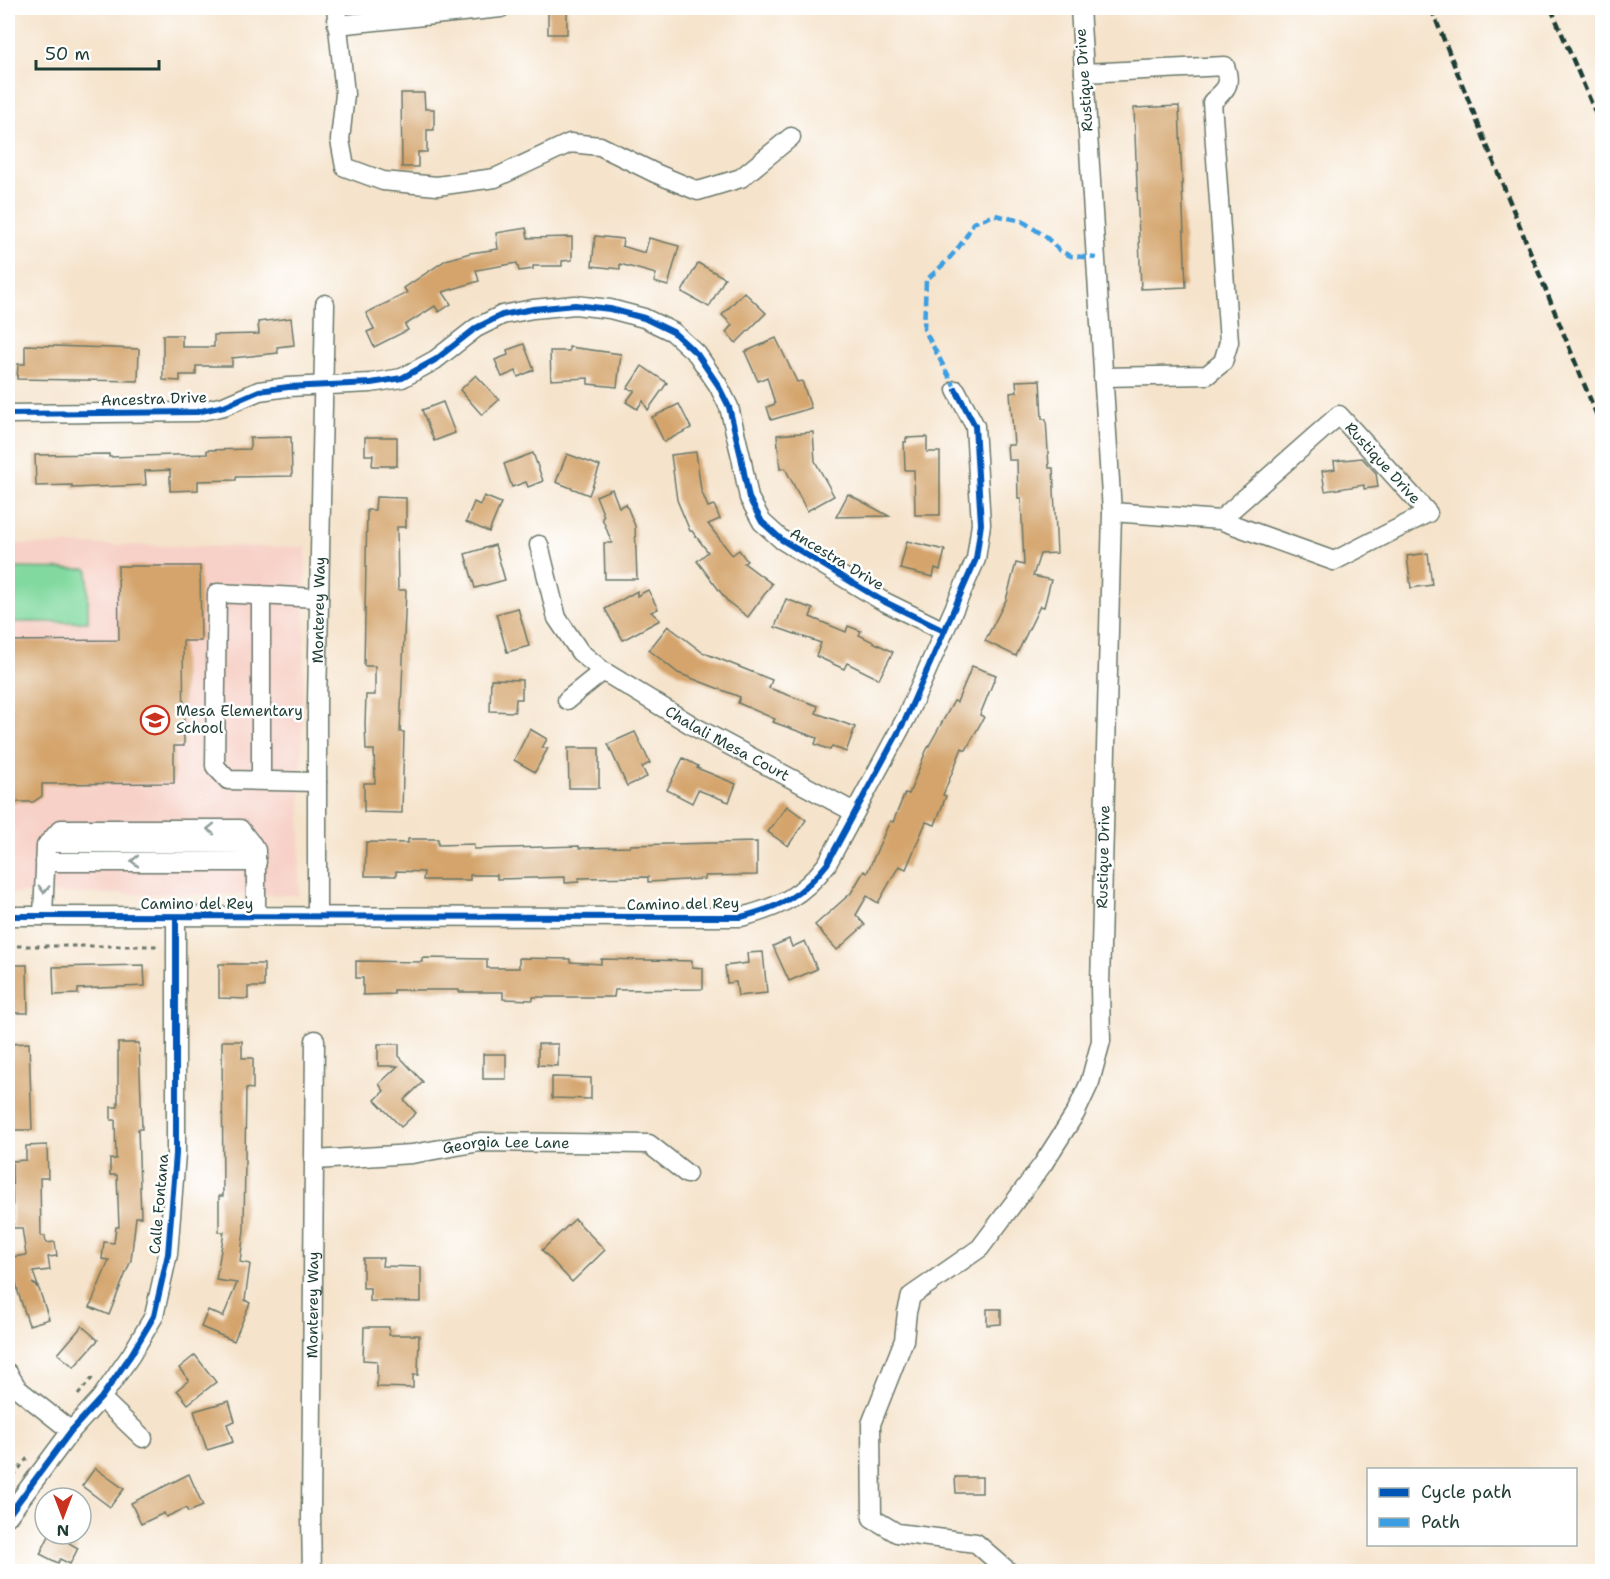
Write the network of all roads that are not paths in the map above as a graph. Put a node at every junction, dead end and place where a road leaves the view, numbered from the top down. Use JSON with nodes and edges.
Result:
{"nodes":[{"id":1,"x":501,"y":8,"type":"edge"},
{"id":2,"x":1080,"y":8,"type":"edge"},
{"id":3,"x":337,"y":16,"type":"edge"},
{"id":4,"x":1084,"y":73,"type":"junction"},
{"id":5,"x":791,"y":137,"type":"dead end"},
{"id":6,"x":325,"y":304,"type":"dead end"},
{"id":7,"x":1103,"y":377,"type":"junction"},
{"id":8,"x":324,"y":385,"type":"junction"},
{"id":9,"x":956,"y":390,"type":"dead end"},
{"id":10,"x":8,"y":414,"type":"edge"},
{"id":11,"x":1112,"y":512,"type":"junction"},
{"id":12,"x":1220,"y":520,"type":"junction"},
{"id":13,"x":539,"y":545,"type":"dead end"},
{"id":14,"x":261,"y":595,"type":"junction"},
{"id":15,"x":319,"y":598,"type":"junction"},
{"id":16,"x":944,"y":631,"type":"junction"},
{"id":17,"x":603,"y":671,"type":"junction"},
{"id":18,"x":567,"y":700,"type":"dead end"},
{"id":19,"x":261,"y":780,"type":"junction"},
{"id":20,"x":317,"y":782,"type":"junction"},
{"id":21,"x":854,"y":812,"type":"junction"},
{"id":22,"x":254,"y":853,"type":"junction"},
{"id":23,"x":45,"y":862,"type":"junction"},
{"id":24,"x":8,"y":916,"type":"edge"},
{"id":25,"x":43,"y":916,"type":"junction"},
{"id":26,"x":256,"y":916,"type":"junction"},
{"id":27,"x":317,"y":916,"type":"junction"},
{"id":28,"x":176,"y":917,"type":"junction"},
{"id":29,"x":315,"y":1040,"type":"dead end"},
{"id":30,"x":315,"y":1160,"type":"junction"},
{"id":31,"x":687,"y":1174,"type":"dead end"},
{"id":32,"x":8,"y":1373,"type":"edge"},
{"id":33,"x":101,"y":1398,"type":"junction"},
{"id":34,"x":64,"y":1426,"type":"junction"},
{"id":35,"x":143,"y":1438,"type":"dead end"},
{"id":36,"x":8,"y":1516,"type":"edge"},
{"id":37,"x":312,"y":1572,"type":"edge"},
{"id":38,"x":1009,"y":1572,"type":"edge"}],
"edges":[{"from":1,"to":3,"type":"street"},
{"from":2,"to":4,"type":"street","name":"Rustique Drive"},
{"from":3,"to":5,"type":"street"},
{"from":4,"to":7,"type":"street","name":"Rustique Drive"},
{"from":4,"to":7,"type":"street"},
{"from":6,"to":8,"type":"street","name":"Monterey Way"},
{"from":7,"to":11,"type":"street","name":"Rustique Drive"},
{"from":8,"to":10,"type":"street","name":"Ancestra Drive"},
{"from":8,"to":15,"type":"street","name":"Monterey Way"},
{"from":8,"to":16,"type":"street","name":"Ancestra Drive"},
{"from":9,"to":16,"type":"street","name":"Camino del Rey"},
{"from":11,"to":12,"type":"street","name":"Rustique Drive"},
{"from":11,"to":38,"type":"street","name":"Rustique Drive"},
{"from":12,"to":12,"type":"street","name":"Rustique Drive"},
{"from":13,"to":17,"type":"street","name":"Chalali Mesa Court"},
{"from":14,"to":15,"type":"street"},
{"from":14,"to":19,"type":"street"},
{"from":14,"to":19,"type":"street"},
{"from":15,"to":20,"type":"street","name":"Monterey Way"},
{"from":16,"to":21,"type":"street","name":"Camino del Rey"},
{"from":17,"to":18,"type":"street"},
{"from":17,"to":21,"type":"street","name":"Chalali Mesa Court"},
{"from":19,"to":20,"type":"street"},
{"from":20,"to":27,"type":"street","name":"Monterey Way"},
{"from":21,"to":27,"type":"street","name":"Camino del Rey"},
{"from":22,"to":23,"type":"street","one_way":true},
{"from":22,"to":23,"type":"street","one_way":true},
{"from":22,"to":26,"type":"street"},
{"from":23,"to":25,"type":"street","one_way":true},
{"from":24,"to":25,"type":"street","name":"Camino del Rey"},
{"from":25,"to":28,"type":"street","name":"Camino del Rey"},
{"from":26,"to":27,"type":"street","name":"Camino del Rey"},
{"from":26,"to":28,"type":"street","name":"Camino del Rey"},
{"from":28,"to":33,"type":"street","name":"Calle Fontana"},
{"from":29,"to":30,"type":"street","name":"Monterey Way"},
{"from":30,"to":31,"type":"street","name":"Georgia Lee Lane"},
{"from":30,"to":37,"type":"street","name":"Monterey Way"},
{"from":32,"to":34,"type":"street"},
{"from":33,"to":34,"type":"street","name":"Calle Fontana"},
{"from":33,"to":35,"type":"street"},
{"from":34,"to":36,"type":"street","name":"Calle Fontana"}]}
